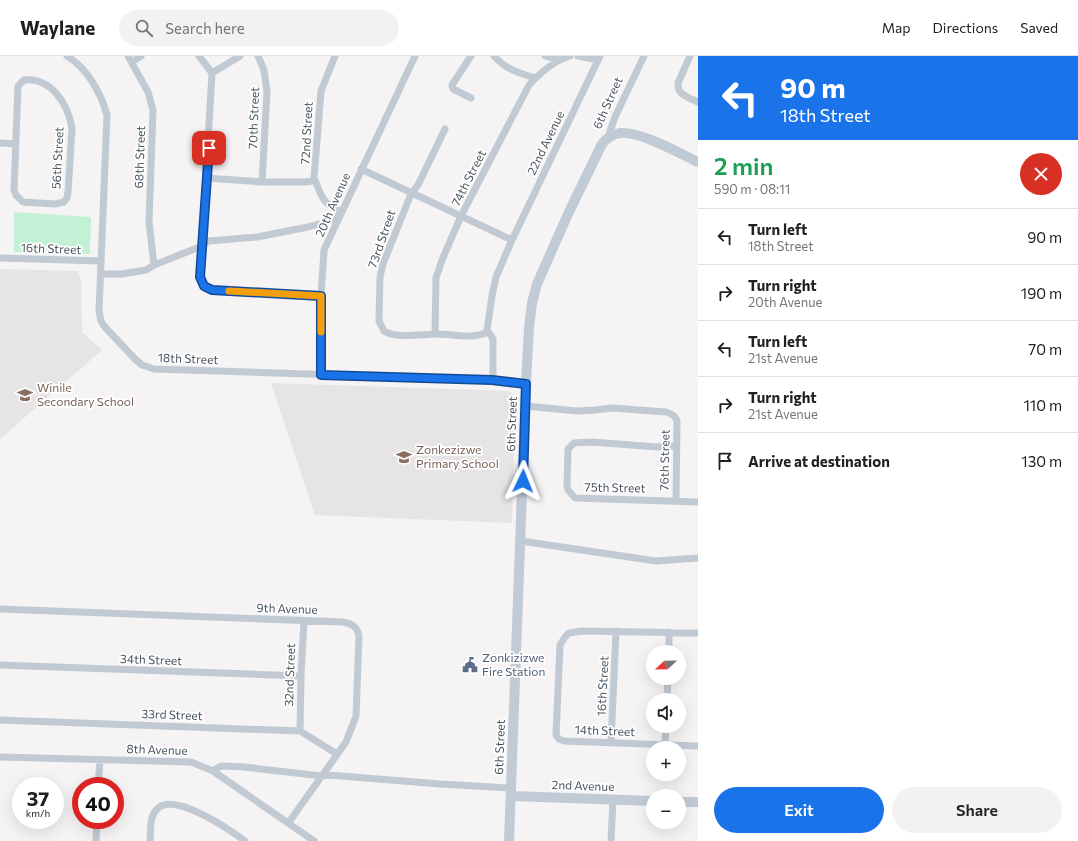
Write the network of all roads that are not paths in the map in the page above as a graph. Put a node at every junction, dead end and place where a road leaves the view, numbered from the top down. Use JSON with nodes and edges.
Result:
{"nodes":[{"id":1,"x":67,"y":56,"type":"edge"},
{"id":2,"x":141,"y":56,"type":"edge"},
{"id":3,"x":199,"y":56,"type":"edge"},
{"id":4,"x":240,"y":56,"type":"edge"},
{"id":5,"x":258,"y":56,"type":"edge"},
{"id":6,"x":334,"y":56,"type":"edge"},
{"id":7,"x":415,"y":56,"type":"edge"},
{"id":8,"x":471,"y":56,"type":"edge"},
{"id":9,"x":494,"y":56,"type":"edge"},
{"id":10,"x":545,"y":56,"type":"edge"},
{"id":11,"x":570,"y":56,"type":"edge"},
{"id":12,"x":578,"y":56,"type":"edge"},
{"id":13,"x":644,"y":56,"type":"edge"},
{"id":14,"x":690,"y":56,"type":"edge"},
{"id":15,"x":599,"y":58,"type":"edge"},
{"id":16,"x":130,"y":59,"type":"edge"},
{"id":17,"x":559,"y":60,"type":"junction"},
{"id":18,"x":212,"y":73,"type":"junction"},
{"id":19,"x":535,"y":78,"type":"junction"},
{"id":20,"x":471,"y":98,"type":"dead end"},
{"id":21,"x":698,"y":102,"type":"edge"},
{"id":22,"x":445,"y":129,"type":"dead end"},
{"id":23,"x":608,"y":137,"type":"junction"},
{"id":24,"x":0,"y":143,"type":"edge"},
{"id":25,"x":16,"y":144,"type":"junction"},
{"id":26,"x":698,"y":162,"type":"edge"},
{"id":27,"x":361,"y":169,"type":"junction"},
{"id":28,"x":207,"y":178,"type":"junction"},
{"id":29,"x":314,"y":178,"type":"junction"},
{"id":30,"x":262,"y":182,"type":"junction"},
{"id":31,"x":411,"y":194,"type":"junction"},
{"id":32,"x":341,"y":213,"type":"junction"},
{"id":33,"x":461,"y":216,"type":"junction"},
{"id":34,"x":512,"y":240,"type":"junction"},
{"id":35,"x":202,"y":246,"type":"junction"},
{"id":36,"x":0,"y":258,"type":"edge"},
{"id":37,"x":101,"y":262,"type":"junction"},
{"id":38,"x":154,"y":265,"type":"junction"},
{"id":39,"x":101,"y":274,"type":"junction"},
{"id":40,"x":321,"y":296,"type":"junction"},
{"id":41,"x":488,"y":330,"type":"junction"},
{"id":42,"x":435,"y":334,"type":"junction"},
{"id":43,"x":321,"y":375,"type":"junction"},
{"id":44,"x":492,"y":380,"type":"junction"},
{"id":45,"x":526,"y":384,"type":"junction"},
{"id":46,"x":526,"y":406,"type":"junction"},
{"id":47,"x":676,"y":446,"type":"junction"},
{"id":48,"x":676,"y":500,"type":"junction"},
{"id":49,"x":698,"y":502,"type":"edge"},
{"id":50,"x":521,"y":541,"type":"junction"},
{"id":51,"x":698,"y":558,"type":"edge"},
{"id":52,"x":0,"y":609,"type":"edge"},
{"id":53,"x":304,"y":621,"type":"junction"},
{"id":54,"x":616,"y":631,"type":"junction"},
{"id":55,"x":670,"y":632,"type":"junction"},
{"id":56,"x":698,"y":633,"type":"edge"},
{"id":57,"x":669,"y":645,"type":"edge"},
{"id":58,"x":0,"y":666,"type":"edge"},
{"id":59,"x":301,"y":676,"type":"junction"},
{"id":60,"x":0,"y":720,"type":"edge"},
{"id":61,"x":300,"y":731,"type":"junction"},
{"id":62,"x":611,"y":742,"type":"junction"},
{"id":63,"x":646,"y":743,"type":"edge"},
{"id":64,"x":686,"y":745,"type":"edge"},
{"id":65,"x":698,"y":746,"type":"edge"},
{"id":66,"x":337,"y":754,"type":"junction"},
{"id":67,"x":0,"y":757,"type":"edge"},
{"id":68,"x":100,"y":760,"type":"junction"},
{"id":69,"x":212,"y":771,"type":"junction"},
{"id":70,"x":322,"y":776,"type":"junction"},
{"id":71,"x":99,"y":777,"type":"edge"},
{"id":72,"x":512,"y":792,"type":"junction"},
{"id":73,"x":613,"y":800,"type":"junction"},
{"id":74,"x":646,"y":801,"type":"edge"},
{"id":75,"x":686,"y":802,"type":"edge"},
{"id":76,"x":698,"y":802,"type":"edge"},
{"id":77,"x":289,"y":822,"type":"junction"},
{"id":78,"x":97,"y":829,"type":"edge"},
{"id":79,"x":96,"y":841,"type":"edge"},
{"id":80,"x":150,"y":841,"type":"edge"},
{"id":81,"x":245,"y":841,"type":"edge"},
{"id":82,"x":314,"y":841,"type":"edge"},
{"id":83,"x":509,"y":841,"type":"edge"},
{"id":84,"x":611,"y":841,"type":"edge"}],
"edges":[{"from":1,"to":37,"type":"street","name":"18th Street"},
{"from":2,"to":16,"type":"street"},
{"from":3,"to":18,"type":"street"},
{"from":4,"to":18,"type":"street"},
{"from":5,"to":30,"type":"street","name":"70th Street"},
{"from":6,"to":29,"type":"street","name":"72nd Street"},
{"from":7,"to":27,"type":"street","name":"20th Avenue"},
{"from":8,"to":20,"type":"street"},
{"from":9,"to":19,"type":"street"},
{"from":10,"to":17,"type":"street"},
{"from":11,"to":17,"type":"street","name":"74th Street"},
{"from":12,"to":15,"type":"street"},
{"from":13,"to":23,"type":"street","name":"6th Street"},
{"from":14,"to":21,"type":"street"},
{"from":15,"to":34,"type":"street","name":"22nd Avenue"},
{"from":16,"to":38,"type":"street","name":"68th Street"},
{"from":17,"to":19,"type":"street","name":"74th Street"},
{"from":18,"to":28,"type":"street"},
{"from":19,"to":33,"type":"street","name":"74th Street"},
{"from":22,"to":31,"type":"street","name":"73rd Street"},
{"from":23,"to":26,"type":"street"},
{"from":23,"to":45,"type":"street","name":"6th Street"},
{"from":24,"to":25,"type":"street"},
{"from":25,"to":25,"type":"street","name":"56th Street"},
{"from":27,"to":31,"type":"street"},
{"from":27,"to":32,"type":"street","name":"20th Avenue"},
{"from":28,"to":30,"type":"street","name":"72nd Street"},
{"from":28,"to":35,"type":"street"},
{"from":29,"to":30,"type":"street","name":"72nd Street"},
{"from":29,"to":32,"type":"street"},
{"from":31,"to":33,"type":"street"},
{"from":31,"to":42,"type":"street","name":"73rd Street"},
{"from":32,"to":35,"type":"street"},
{"from":32,"to":40,"type":"street","name":"20th Avenue"},
{"from":33,"to":34,"type":"street"},
{"from":33,"to":42,"type":"street","name":"74th Street"},
{"from":34,"to":41,"type":"street","name":"22nd Avenue"},
{"from":35,"to":38,"type":"street"},
{"from":35,"to":40,"type":"street"},
{"from":36,"to":37,"type":"street","name":"16th Street"},
{"from":37,"to":39,"type":"street","name":"18th Street"},
{"from":38,"to":39,"type":"street"},
{"from":39,"to":43,"type":"street","name":"18th Street"},
{"from":40,"to":43,"type":"street","name":"20th Avenue"},
{"from":41,"to":42,"type":"street","name":"73rd Street"},
{"from":41,"to":44,"type":"street"},
{"from":43,"to":44,"type":"street","name":"18th Street"},
{"from":44,"to":45,"type":"street","name":"18th Street"},
{"from":45,"to":46,"type":"street","name":"6th Street"},
{"from":46,"to":47,"type":"street","name":"76th Street"},
{"from":46,"to":50,"type":"street","name":"6th Street"},
{"from":47,"to":48,"type":"street","name":"76th Street"},
{"from":47,"to":48,"type":"street","name":"75th Street"},
{"from":48,"to":49,"type":"street","name":"75th Street"},
{"from":50,"to":51,"type":"street"},
{"from":50,"to":72,"type":"street","name":"6th Street"},
{"from":52,"to":53,"type":"street","name":"9th Avenue"},
{"from":53,"to":59,"type":"street","name":"32nd Street"},
{"from":53,"to":66,"type":"street","name":"9th Avenue"},
{"from":54,"to":55,"type":"street","name":"14th Street"},
{"from":54,"to":62,"type":"street","name":"16th Street"},
{"from":54,"to":62,"type":"street","name":"14th Street"},
{"from":55,"to":56,"type":"street","name":"14th Street"},
{"from":55,"to":57,"type":"street"},
{"from":58,"to":59,"type":"street","name":"34th Street"},
{"from":59,"to":61,"type":"street","name":"32nd Street"},
{"from":60,"to":61,"type":"street","name":"33rd Street"},
{"from":61,"to":66,"type":"street","name":"33rd Street"},
{"from":62,"to":63,"type":"street","name":"14th Street"},
{"from":64,"to":65,"type":"street","name":"14th Street"},
{"from":66,"to":70,"type":"street","name":"9th Avenue"},
{"from":67,"to":68,"type":"street","name":"8th Avenue"},
{"from":68,"to":69,"type":"street","name":"8th Avenue"},
{"from":68,"to":71,"type":"street"},
{"from":69,"to":70,"type":"street"},
{"from":69,"to":77,"type":"street","name":"8th Avenue"},
{"from":70,"to":72,"type":"street"},
{"from":70,"to":77,"type":"street","name":"9th Avenue"},
{"from":72,"to":73,"type":"street","name":"2nd Avenue"},
{"from":72,"to":83,"type":"street","name":"6th Street"},
{"from":73,"to":74,"type":"street","name":"2nd Avenue"},
{"from":73,"to":84,"type":"street"},
{"from":75,"to":76,"type":"street"},
{"from":77,"to":82,"type":"street","name":"8th Avenue"},
{"from":78,"to":79,"type":"street"},
{"from":80,"to":81,"type":"street"}]}
